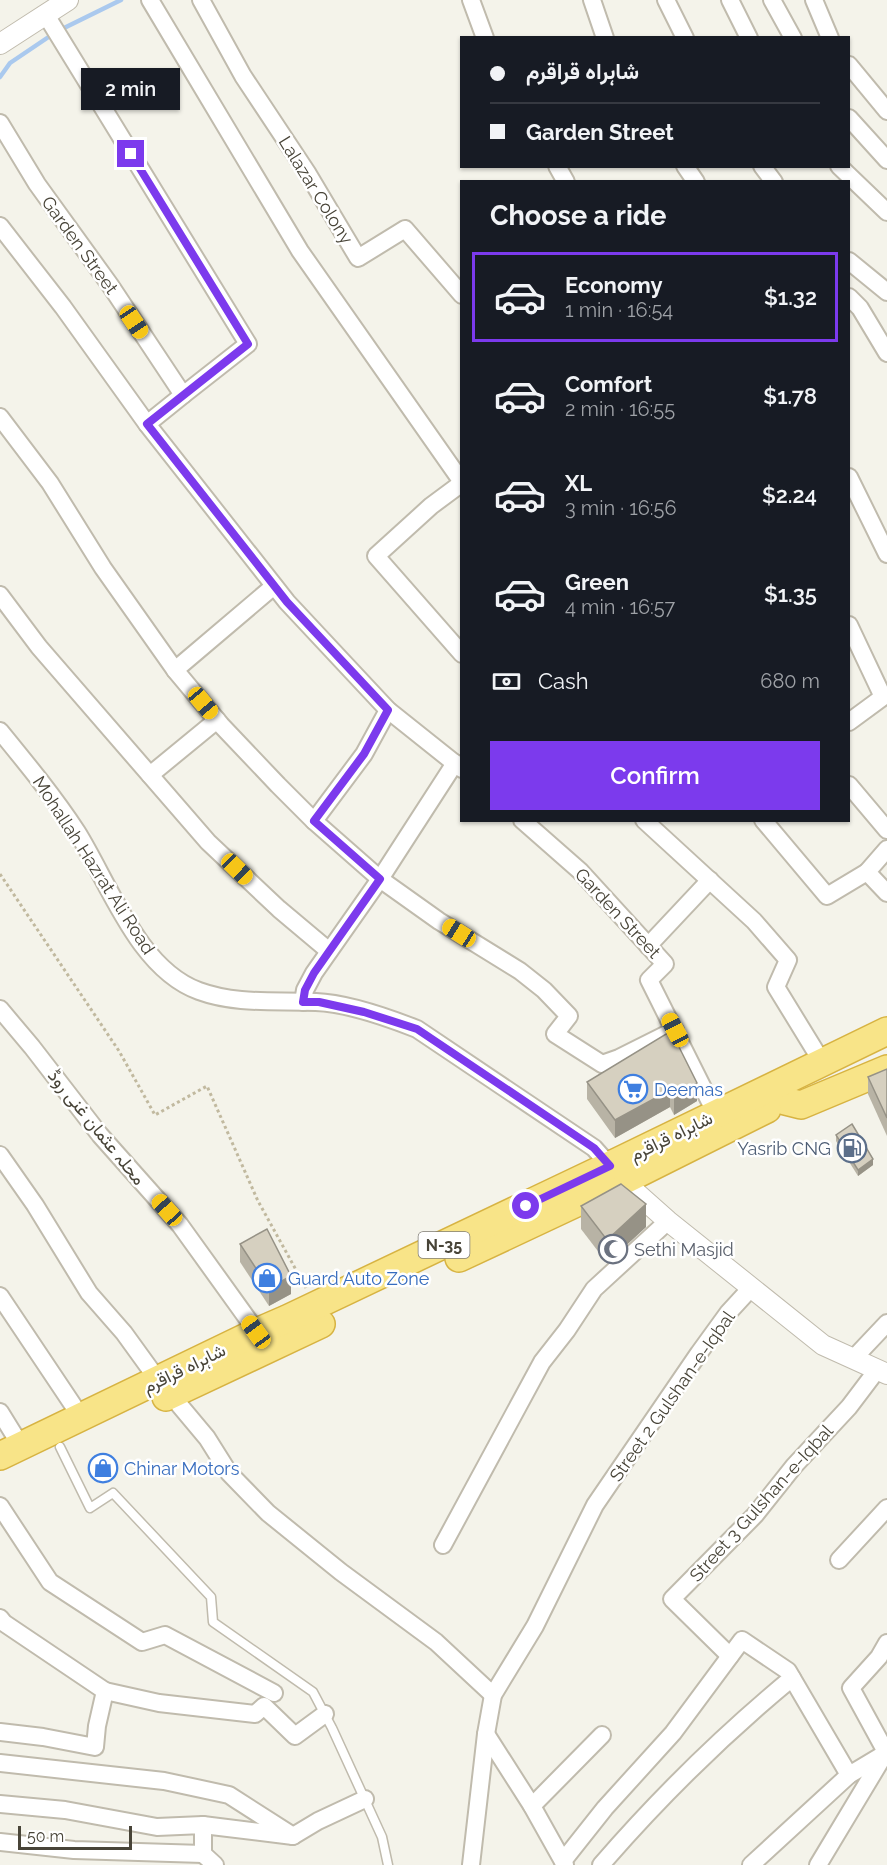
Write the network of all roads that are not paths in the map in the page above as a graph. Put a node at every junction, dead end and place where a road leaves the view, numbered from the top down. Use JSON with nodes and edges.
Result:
{"nodes":[{"id":1,"x":68,"y":0,"type":"edge"},
{"id":2,"x":150,"y":0,"type":"edge"},
{"id":3,"x":201,"y":0,"type":"edge"},
{"id":4,"x":471,"y":0,"type":"edge"},
{"id":5,"x":592,"y":0,"type":"edge"},
{"id":6,"x":666,"y":0,"type":"edge"},
{"id":7,"x":730,"y":0,"type":"edge"},
{"id":8,"x":772,"y":0,"type":"edge"},
{"id":9,"x":814,"y":0,"type":"edge"},
{"id":10,"x":46,"y":15,"type":"junction"},
{"id":11,"x":484,"y":36,"type":"edge"},
{"id":12,"x":604,"y":36,"type":"edge"},
{"id":13,"x":684,"y":36,"type":"edge"},
{"id":14,"x":748,"y":36,"type":"edge"},
{"id":15,"x":792,"y":36,"type":"edge"},
{"id":16,"x":829,"y":36,"type":"edge"},
{"id":17,"x":0,"y":44,"type":"edge"},
{"id":18,"x":850,"y":66,"type":"edge"},
{"id":19,"x":887,"y":111,"type":"edge"},
{"id":20,"x":850,"y":119,"type":"edge"},
{"id":21,"x":0,"y":123,"type":"edge"},
{"id":22,"x":887,"y":160,"type":"edge"},
{"id":23,"x":840,"y":168,"type":"edge"},
{"id":24,"x":887,"y":212,"type":"edge"},
{"id":25,"x":0,"y":226,"type":"edge"},
{"id":26,"x":852,"y":263,"type":"edge"},
{"id":27,"x":887,"y":292,"type":"edge"},
{"id":28,"x":460,"y":293,"type":"edge"},
{"id":29,"x":850,"y":298,"type":"edge"},
{"id":30,"x":887,"y":353,"type":"edge"},
{"id":31,"x":183,"y":395,"type":"junction"},
{"id":32,"x":0,"y":417,"type":"edge"},
{"id":33,"x":147,"y":424,"type":"junction"},
{"id":34,"x":850,"y":479,"type":"edge"},
{"id":35,"x":460,"y":480,"type":"edge"},
{"id":36,"x":460,"y":484,"type":"edge"},
{"id":37,"x":887,"y":554,"type":"edge"},
{"id":38,"x":274,"y":586,"type":"junction"},
{"id":39,"x":0,"y":595,"type":"edge"},
{"id":40,"x":850,"y":627,"type":"edge"},
{"id":41,"x":460,"y":652,"type":"edge"},
{"id":42,"x":175,"y":670,"type":"junction"},
{"id":43,"x":388,"y":710,"type":"junction"},
{"id":44,"x":217,"y":720,"type":"junction"},
{"id":45,"x":850,"y":721,"type":"edge"},
{"id":46,"x":0,"y":731,"type":"edge"},
{"id":47,"x":459,"y":766,"type":"edge"},
{"id":48,"x":150,"y":776,"type":"junction"},
{"id":49,"x":850,"y":786,"type":"edge"},
{"id":50,"x":314,"y":821,"type":"junction"},
{"id":51,"x":524,"y":822,"type":"edge"},
{"id":52,"x":646,"y":822,"type":"edge"},
{"id":53,"x":765,"y":822,"type":"edge"},
{"id":54,"x":887,"y":830,"type":"edge"},
{"id":55,"x":887,"y":849,"type":"edge"},
{"id":56,"x":867,"y":872,"type":"junction"},
{"id":57,"x":380,"y":879,"type":"junction"},
{"id":58,"x":710,"y":880,"type":"junction"},
{"id":59,"x":887,"y":893,"type":"edge"},
{"id":60,"x":648,"y":946,"type":"junction"},
{"id":61,"x":329,"y":951,"type":"junction"},
{"id":62,"x":303,"y":1002,"type":"junction"},
{"id":63,"x":0,"y":1009,"type":"edge"},
{"id":64,"x":675,"y":1030,"type":"junction"},
{"id":65,"x":887,"y":1031,"type":"edge"},
{"id":66,"x":887,"y":1051,"type":"edge"},
{"id":67,"x":822,"y":1062,"type":"junction"},
{"id":68,"x":887,"y":1069,"type":"edge"},
{"id":69,"x":785,"y":1101,"type":"junction"},
{"id":70,"x":716,"y":1114,"type":"junction"},
{"id":71,"x":0,"y":1155,"type":"edge"},
{"id":72,"x":616,"y":1173,"type":"junction"},
{"id":73,"x":668,"y":1221,"type":"junction"},
{"id":74,"x":751,"y":1288,"type":"junction"},
{"id":75,"x":0,"y":1296,"type":"edge"},
{"id":76,"x":887,"y":1323,"type":"edge"},
{"id":77,"x":256,"y":1332,"type":"junction"},
{"id":78,"x":853,"y":1359,"type":"junction"},
{"id":79,"x":882,"y":1372,"type":"edge"},
{"id":80,"x":164,"y":1388,"type":"junction"},
{"id":81,"x":0,"y":1412,"type":"edge"},
{"id":82,"x":81,"y":1417,"type":"junction"},
{"id":83,"x":60,"y":1447,"type":"junction"},
{"id":84,"x":10,"y":1451,"type":"edge"},
{"id":85,"x":0,"y":1476,"type":"edge"},
{"id":86,"x":0,"y":1506,"type":"edge"},
{"id":87,"x":887,"y":1508,"type":"edge"},
{"id":88,"x":443,"y":1545,"type":"dead end"},
{"id":89,"x":838,"y":1560,"type":"dead end"},
{"id":90,"x":0,"y":1618,"type":"edge"},
{"id":91,"x":887,"y":1643,"type":"edge"},
{"id":92,"x":730,"y":1656,"type":"junction"},
{"id":93,"x":792,"y":1678,"type":"junction"},
{"id":94,"x":105,"y":1691,"type":"junction"},
{"id":95,"x":274,"y":1693,"type":"dead end"},
{"id":96,"x":493,"y":1695,"type":"junction"},
{"id":97,"x":325,"y":1714,"type":"junction"},
{"id":98,"x":0,"y":1732,"type":"edge"},
{"id":99,"x":486,"y":1734,"type":"junction"},
{"id":100,"x":602,"y":1734,"type":"dead end"},
{"id":101,"x":886,"y":1752,"type":"edge"},
{"id":102,"x":0,"y":1763,"type":"edge"},
{"id":103,"x":849,"y":1775,"type":"junction"},
{"id":104,"x":365,"y":1799,"type":"junction"},
{"id":105,"x":0,"y":1804,"type":"edge"},
{"id":106,"x":532,"y":1806,"type":"junction"},
{"id":107,"x":202,"y":1825,"type":"junction"},
{"id":108,"x":293,"y":1836,"type":"junction"},
{"id":109,"x":0,"y":1842,"type":"edge"},
{"id":110,"x":209,"y":1859,"type":"edge"},
{"id":111,"x":564,"y":1863,"type":"edge"},
{"id":112,"x":388,"y":1865,"type":"edge"},
{"id":113,"x":471,"y":1865,"type":"edge"},
{"id":114,"x":601,"y":1865,"type":"edge"},
{"id":115,"x":751,"y":1865,"type":"edge"},
{"id":116,"x":818,"y":1865,"type":"edge"}],
"edges":[{"from":1,"to":10,"type":"street"},
{"from":2,"to":35,"type":"street"},
{"from":3,"to":28,"type":"street","name":"Lalazar Colony"},
{"from":4,"to":11,"type":"street"},
{"from":5,"to":12,"type":"street"},
{"from":6,"to":13,"type":"street"},
{"from":7,"to":14,"type":"street"},
{"from":8,"to":15,"type":"street"},
{"from":9,"to":16,"type":"street"},
{"from":10,"to":17,"type":"street"},
{"from":10,"to":31,"type":"street"},
{"from":18,"to":19,"type":"street"},
{"from":20,"to":22,"type":"street"},
{"from":21,"to":31,"type":"street","name":"Garden Street"},
{"from":23,"to":24,"type":"street"},
{"from":25,"to":33,"type":"street"},
{"from":26,"to":27,"type":"street"},
{"from":29,"to":30,"type":"street"},
{"from":31,"to":33,"type":"street"},
{"from":32,"to":42,"type":"street"},
{"from":33,"to":38,"type":"street"},
{"from":34,"to":37,"type":"street"},
{"from":36,"to":41,"type":"street"},
{"from":38,"to":42,"type":"street"},
{"from":38,"to":43,"type":"street"},
{"from":39,"to":48,"type":"street"},
{"from":40,"to":45,"type":"street"},
{"from":42,"to":44,"type":"street"},
{"from":43,"to":47,"type":"street"},
{"from":43,"to":50,"type":"street"},
{"from":44,"to":48,"type":"street"},
{"from":44,"to":50,"type":"street"},
{"from":46,"to":62,"type":"street","name":"Mohallah Hazrat Ali Road"},
{"from":47,"to":57,"type":"street"},
{"from":48,"to":61,"type":"street"},
{"from":49,"to":54,"type":"street"},
{"from":50,"to":57,"type":"street"},
{"from":51,"to":60,"type":"street","name":"Garden Street"},
{"from":52,"to":58,"type":"street"},
{"from":53,"to":56,"type":"street"},
{"from":55,"to":56,"type":"street"},
{"from":56,"to":59,"type":"street"},
{"from":57,"to":61,"type":"street"},
{"from":57,"to":64,"type":"street"},
{"from":58,"to":60,"type":"street"},
{"from":58,"to":67,"type":"street"},
{"from":60,"to":64,"type":"street","name":"Garden Street"},
{"from":61,"to":62,"type":"street"},
{"from":62,"to":72,"type":"street","name":"Mohallah Hazrat Ali Road"},
{"from":63,"to":77,"type":"street","name":"محلہ عثمان غنی روڈ"},
{"from":64,"to":70,"type":"street","name":"Garden Street"},
{"from":65,"to":67,"type":"highway","name":"شاہراہ قراقرم","number":"N-35"},
{"from":66,"to":69,"type":"highway","name":"شاہراہ قراقرم","number":"N-35"},
{"from":67,"to":70,"type":"highway","name":"شاہراہ قراقرم","number":"N-35"},
{"from":68,"to":69,"type":"highway"},
{"from":69,"to":72,"type":"highway","name":"شاہراہ قراقرم","number":"N-35"},
{"from":70,"to":72,"type":"highway","name":"شاہراہ قراقرم","number":"N-35"},
{"from":71,"to":80,"type":"street"},
{"from":72,"to":73,"type":"street"},
{"from":72,"to":77,"type":"highway","name":"شاہراہ قراقرم","number":"N-35"},
{"from":72,"to":80,"type":"highway","name":"شاہراہ قراقرم","number":"N-35"},
{"from":73,"to":74,"type":"street"},
{"from":73,"to":88,"type":"street"},
{"from":74,"to":78,"type":"street"},
{"from":74,"to":96,"type":"street","name":"Street 2 Gulshan-e-Iqbal"},
{"from":75,"to":82,"type":"street"},
{"from":76,"to":78,"type":"street"},
{"from":77,"to":80,"type":"highway","name":"شاہراہ قراقرم","number":"N-35"},
{"from":78,"to":79,"type":"street"},
{"from":79,"to":92,"type":"street","name":"Street 3 Gulshan-e-Iqbal"},
{"from":80,"to":82,"type":"highway","name":"شاہراہ قراقرم","number":"N-35"},
{"from":80,"to":83,"type":"highway","name":"شاہراہ قراقرم","number":"N-35"},
{"from":80,"to":96,"type":"street"},
{"from":81,"to":84,"type":"street"},
{"from":82,"to":84,"type":"highway","name":"شاہراہ قراقرم","number":"N-35"},
{"from":83,"to":85,"type":"highway","name":"شاہراہ قراقرم","number":"N-35"},
{"from":83,"to":97,"type":"lane"},
{"from":86,"to":95,"type":"street"},
{"from":87,"to":89,"type":"street"},
{"from":90,"to":94,"type":"street"},
{"from":91,"to":101,"type":"street"},
{"from":92,"to":93,"type":"street"},
{"from":92,"to":111,"type":"street"},
{"from":93,"to":103,"type":"street"},
{"from":93,"to":114,"type":"street"},
{"from":94,"to":97,"type":"street"},
{"from":94,"to":98,"type":"street"},
{"from":96,"to":99,"type":"street"},
{"from":97,"to":104,"type":"lane"},
{"from":99,"to":106,"type":"street"},
{"from":99,"to":113,"type":"street"},
{"from":100,"to":106,"type":"street"},
{"from":101,"to":103,"type":"street"},
{"from":101,"to":116,"type":"street"},
{"from":102,"to":108,"type":"street"},
{"from":103,"to":115,"type":"street"},
{"from":104,"to":108,"type":"street"},
{"from":104,"to":112,"type":"lane"},
{"from":105,"to":107,"type":"street"},
{"from":106,"to":111,"type":"street"},
{"from":107,"to":108,"type":"street"},
{"from":107,"to":110,"type":"street"},
{"from":109,"to":110,"type":"street"}]}
